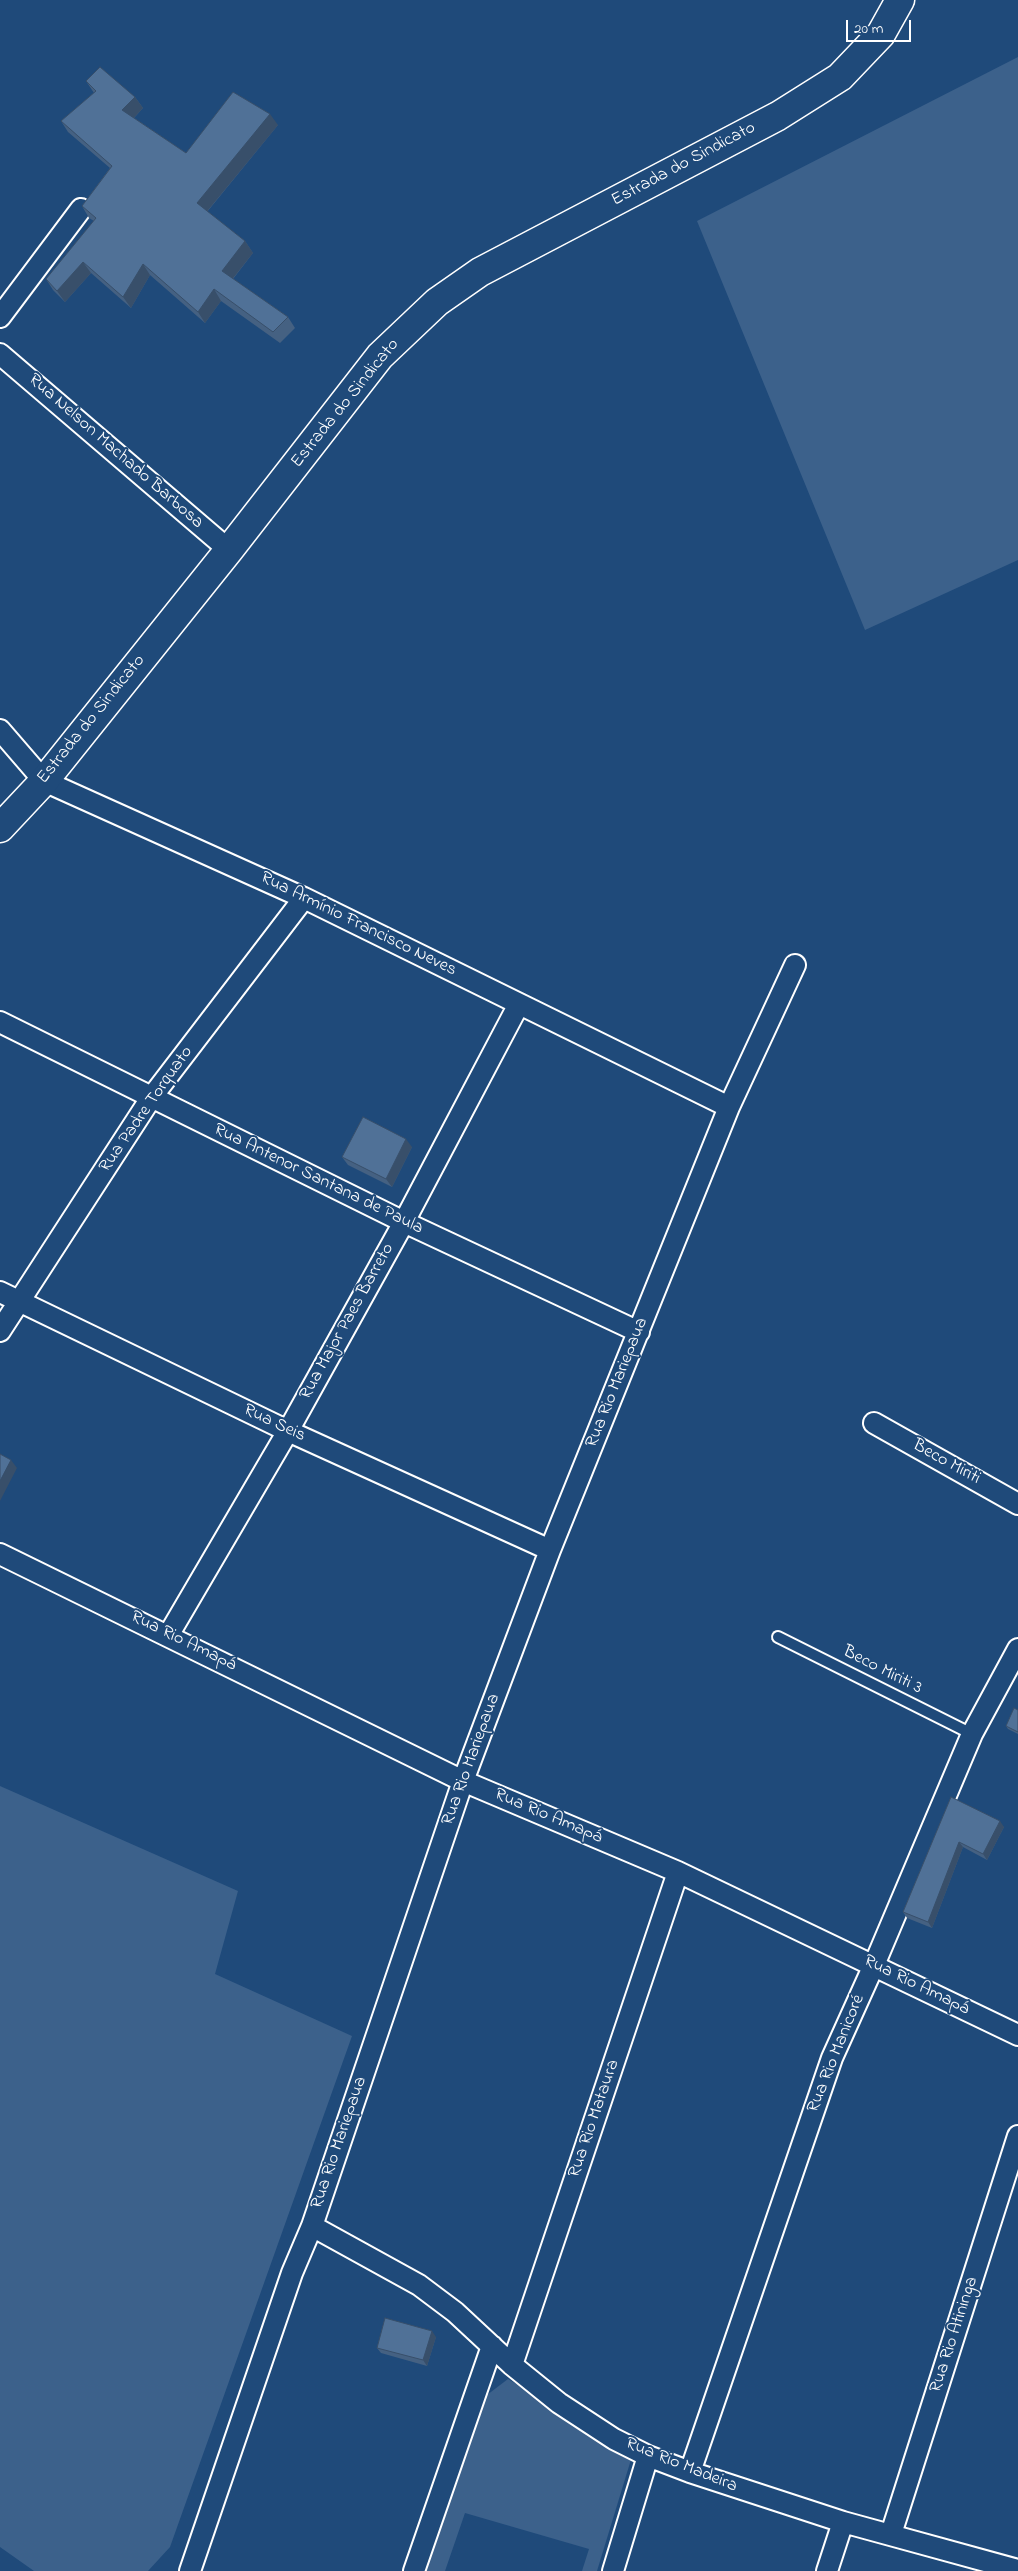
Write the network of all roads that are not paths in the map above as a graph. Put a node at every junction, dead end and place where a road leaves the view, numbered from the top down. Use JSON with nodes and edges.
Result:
{"nodes":[{"id":1,"x":900,"y":0,"type":"edge"},
{"id":2,"x":81,"y":209,"type":"dead end"},
{"id":3,"x":0,"y":317,"type":"edge"},
{"id":4,"x":0,"y":354,"type":"edge"},
{"id":5,"x":230,"y":550,"type":"junction"},
{"id":6,"x":0,"y":730,"type":"edge"},
{"id":7,"x":44,"y":781,"type":"junction"},
{"id":8,"x":0,"y":828,"type":"edge"},
{"id":9,"x":304,"y":898,"type":"junction"},
{"id":10,"x":796,"y":965,"type":"dead end"},
{"id":11,"x":519,"y":1004,"type":"junction"},
{"id":12,"x":0,"y":1022,"type":"edge"},
{"id":13,"x":151,"y":1098,"type":"junction"},
{"id":14,"x":729,"y":1107,"type":"junction"},
{"id":15,"x":404,"y":1222,"type":"junction"},
{"id":16,"x":0,"y":1292,"type":"edge"},
{"id":17,"x":21,"y":1302,"type":"junction"},
{"id":18,"x":0,"y":1331,"type":"edge"},
{"id":19,"x":639,"y":1332,"type":"junction"},
{"id":20,"x":874,"y":1423,"type":"dead end"},
{"id":21,"x":288,"y":1431,"type":"junction"},
{"id":22,"x":1018,"y":1504,"type":"edge"},
{"id":23,"x":550,"y":1550,"type":"junction"},
{"id":24,"x":0,"y":1554,"type":"edge"},
{"id":25,"x":169,"y":1634,"type":"junction"},
{"id":26,"x":778,"y":1636,"type":"dead end"},
{"id":27,"x":1018,"y":1649,"type":"edge"},
{"id":28,"x":972,"y":1734,"type":"junction"},
{"id":29,"x":463,"y":1781,"type":"junction"},
{"id":30,"x":678,"y":1872,"type":"junction"},
{"id":31,"x":874,"y":1965,"type":"junction"},
{"id":32,"x":1018,"y":2035,"type":"edge"},
{"id":33,"x":1018,"y":2136,"type":"edge"},
{"id":34,"x":312,"y":2226,"type":"junction"},
{"id":35,"x":492,"y":2346,"type":"junction"},
{"id":36,"x":512,"y":2365,"type":"junction"},
{"id":37,"x":648,"y":2456,"type":"junction"},
{"id":38,"x":690,"y":2472,"type":"junction"},
{"id":39,"x":843,"y":2522,"type":"junction"},
{"id":40,"x":891,"y":2534,"type":"junction"},
{"id":41,"x":1018,"y":2570,"type":"edge"},
{"id":42,"x":190,"y":2571,"type":"edge"},
{"id":43,"x":414,"y":2571,"type":"edge"},
{"id":44,"x":613,"y":2571,"type":"edge"},
{"id":45,"x":827,"y":2571,"type":"edge"}],
"edges":[{"from":1,"to":5,"type":"street","name":"Estrada do Sindicato"},
{"from":2,"to":3,"type":"street"},
{"from":4,"to":5,"type":"street","name":"Rua Nelson Machado Barbosa"},
{"from":5,"to":7,"type":"street","name":"Estrada do Sindicato"},
{"from":6,"to":7,"type":"street","name":"Rua Armínio Francisco Neves"},
{"from":7,"to":8,"type":"street","name":"Estrada do Sindicato"},
{"from":7,"to":9,"type":"street","name":"Rua Armínio Francisco Neves"},
{"from":9,"to":11,"type":"street","name":"Rua Armínio Francisco Neves"},
{"from":9,"to":13,"type":"street","name":"Rua Padre Torquato"},
{"from":10,"to":14,"type":"street","name":"Rua Rio Mariepaua"},
{"from":11,"to":14,"type":"street","name":"Rua Armínio Francisco Neves"},
{"from":11,"to":15,"type":"street","name":"Rua Major Paes Barreto"},
{"from":12,"to":13,"type":"street","name":"Rua Antenor Santana de Paula"},
{"from":13,"to":15,"type":"street","name":"Rua Antenor Santana de Paula"},
{"from":13,"to":17,"type":"street","name":"Rua Padre Torquato"},
{"from":14,"to":19,"type":"street","name":"Rua Rio Mariepaua"},
{"from":15,"to":19,"type":"street","name":"Rua Antenor Santana de Paula"},
{"from":15,"to":21,"type":"street","name":"Rua Major Paes Barreto"},
{"from":16,"to":17,"type":"street","name":"Rua Seis"},
{"from":17,"to":18,"type":"street","name":"Rua Padre Torquato"},
{"from":17,"to":21,"type":"street","name":"Rua Seis"},
{"from":19,"to":23,"type":"street","name":"Rua Rio Mariepaua"},
{"from":20,"to":22,"type":"street","name":"Beco Miriti"},
{"from":21,"to":23,"type":"street","name":"Rua Seis"},
{"from":21,"to":25,"type":"street","name":"Rua Major Paes Barreto"},
{"from":23,"to":29,"type":"street","name":"Rua Rio Mariepaua"},
{"from":24,"to":25,"type":"street","name":"Rua Rio Amapá"},
{"from":25,"to":29,"type":"street","name":"Rua Rio Amapá"},
{"from":26,"to":28,"type":"lane","name":"Beco Miriti 3"},
{"from":27,"to":28,"type":"street","name":"Rua Rio Manicoré"},
{"from":28,"to":31,"type":"street","name":"Rua Rio Manicoré"},
{"from":29,"to":30,"type":"street","name":"Rua Rio Amapá"},
{"from":29,"to":34,"type":"street","name":"Rua Rio Mariepaua"},
{"from":30,"to":31,"type":"street","name":"Rua Rio Amapá"},
{"from":30,"to":36,"type":"street","name":"Rua Rio Mataura"},
{"from":31,"to":32,"type":"street","name":"Rua Rio Amapá"},
{"from":31,"to":38,"type":"street","name":"Rua Rio Manicoré"},
{"from":33,"to":40,"type":"street","name":"Rua Rio Atininga"},
{"from":34,"to":35,"type":"street","name":"Rua Rio Madeira"},
{"from":34,"to":42,"type":"street","name":"Rua Rio Mariepaua"},
{"from":35,"to":36,"type":"street","name":"Rua Rio Madeira"},
{"from":35,"to":43,"type":"street"},
{"from":36,"to":37,"type":"street","name":"Rua Rio Madeira"},
{"from":37,"to":38,"type":"street","name":"Rua Rio Madeira"},
{"from":37,"to":44,"type":"street"},
{"from":38,"to":39,"type":"street","name":"Rua Rio Madeira"},
{"from":39,"to":40,"type":"street","name":"Rua Rio Madeira"},
{"from":39,"to":45,"type":"street"},
{"from":40,"to":41,"type":"street","name":"Rua Rio Madeira"}]}
